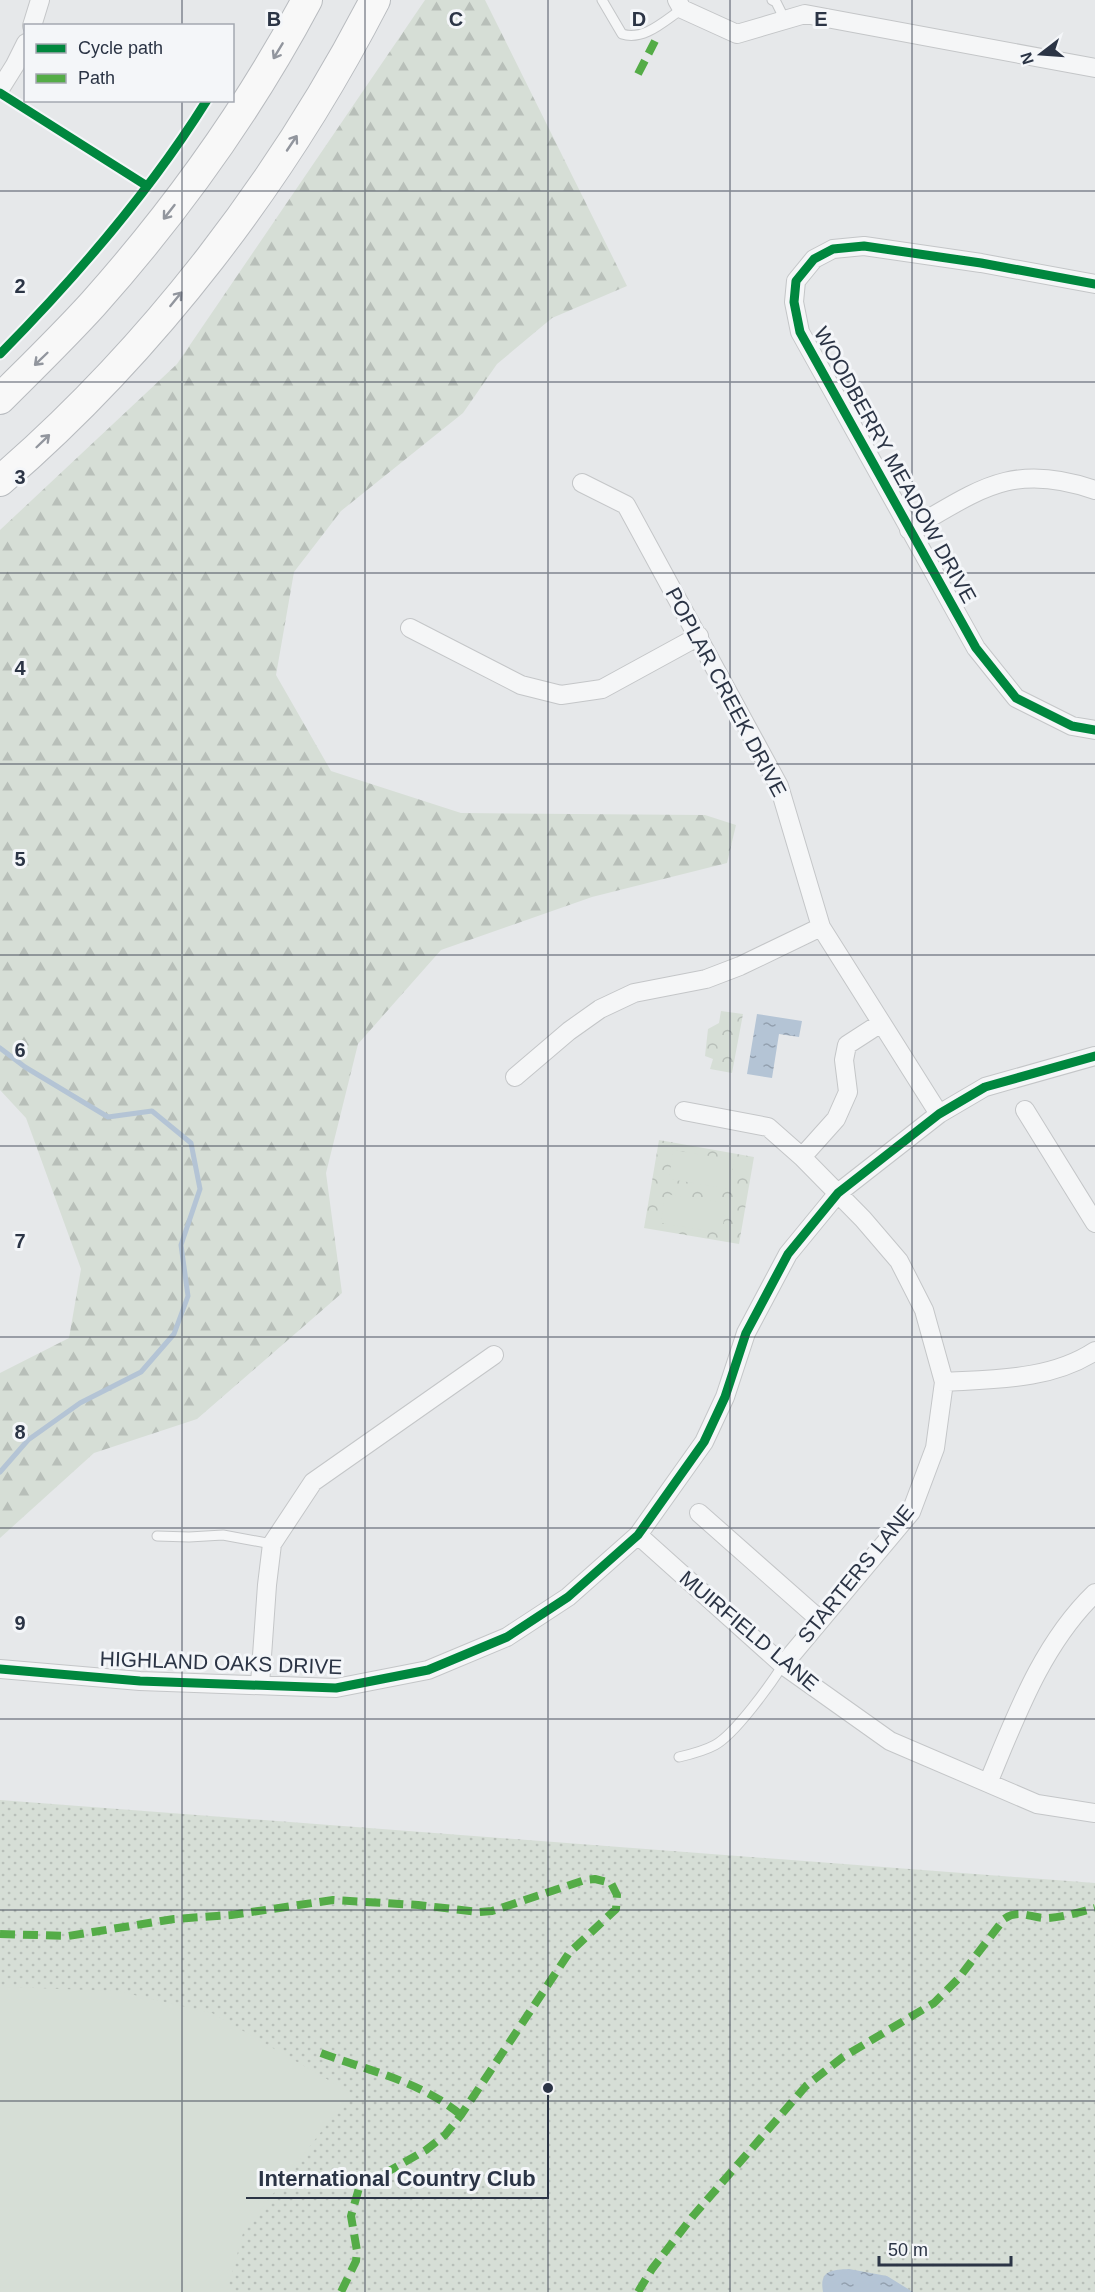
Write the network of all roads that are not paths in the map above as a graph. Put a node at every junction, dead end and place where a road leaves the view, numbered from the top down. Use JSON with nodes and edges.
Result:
{"nodes":[{"id":1,"x":40,"y":0,"type":"edge"},
{"id":2,"x":307,"y":0,"type":"edge"},
{"id":3,"x":375,"y":0,"type":"edge"},
{"id":4,"x":602,"y":0,"type":"edge"},
{"id":5,"x":772,"y":0,"type":"edge"},
{"id":6,"x":680,"y":4,"type":"edge"},
{"id":7,"x":785,"y":20,"type":"junction"},
{"id":8,"x":33,"y":24,"type":"edge"},
{"id":9,"x":24,"y":47,"type":"edge"},
{"id":10,"x":1095,"y":68,"type":"edge"},
{"id":11,"x":0,"y":89,"type":"edge"},
{"id":12,"x":1095,"y":285,"type":"edge"},
{"id":13,"x":0,"y":399,"type":"edge"},
{"id":14,"x":0,"y":481,"type":"edge"},
{"id":15,"x":582,"y":483,"type":"dead end"},
{"id":16,"x":1095,"y":490,"type":"edge"},
{"id":17,"x":909,"y":530,"type":"junction"},
{"id":18,"x":410,"y":628,"type":"dead end"},
{"id":19,"x":699,"y":636,"type":"junction"},
{"id":20,"x":1095,"y":730,"type":"edge"},
{"id":21,"x":822,"y":927,"type":"junction"},
{"id":22,"x":881,"y":1023,"type":"junction"},
{"id":23,"x":1095,"y":1056,"type":"edge"},
{"id":24,"x":515,"y":1077,"type":"dead end"},
{"id":25,"x":1025,"y":1110,"type":"dead end"},
{"id":26,"x":684,"y":1111,"type":"dead end"},
{"id":27,"x":939,"y":1114,"type":"junction"},
{"id":28,"x":802,"y":1157,"type":"junction"},
{"id":29,"x":838,"y":1193,"type":"junction"},
{"id":30,"x":1095,"y":1223,"type":"edge"},
{"id":31,"x":1095,"y":1351,"type":"edge"},
{"id":32,"x":494,"y":1355,"type":"dead end"},
{"id":33,"x":944,"y":1382,"type":"junction"},
{"id":34,"x":699,"y":1514,"type":"dead end"},
{"id":35,"x":638,"y":1535,"type":"junction"},
{"id":36,"x":157,"y":1536,"type":"dead end"},
{"id":37,"x":272,"y":1544,"type":"junction"},
{"id":38,"x":1095,"y":1593,"type":"edge"},
{"id":39,"x":819,"y":1619,"type":"junction"},
{"id":40,"x":783,"y":1665,"type":"junction"},
{"id":41,"x":0,"y":1669,"type":"edge"},
{"id":42,"x":260,"y":1684,"type":"junction"},
{"id":43,"x":679,"y":1757,"type":"dead end"},
{"id":44,"x":988,"y":1783,"type":"junction"},
{"id":45,"x":1095,"y":1813,"type":"edge"}],
"edges":[{"from":1,"to":8,"type":"street"},
{"from":2,"to":13,"type":"highway","one_way":true},
{"from":14,"to":3,"type":"highway","one_way":true},
{"from":4,"to":6,"type":"lane"},
{"from":5,"to":7,"type":"lane"},
{"from":6,"to":7,"type":"street"},
{"from":7,"to":10,"type":"street"},
{"from":9,"to":11,"type":"street"},
{"from":12,"to":17,"type":"street","name":"WOODBERRY MEADOW DRIVE"},
{"from":15,"to":19,"type":"street","name":"POPLAR CREEK DRIVE"},
{"from":16,"to":17,"type":"street"},
{"from":17,"to":20,"type":"street","name":"WOODBERRY MEADOW DRIVE"},
{"from":18,"to":19,"type":"street"},
{"from":19,"to":21,"type":"street","name":"POPLAR CREEK DRIVE"},
{"from":21,"to":22,"type":"street","name":"POPLAR CREEK DRIVE"},
{"from":21,"to":24,"type":"street"},
{"from":22,"to":27,"type":"street","name":"POPLAR CREEK DRIVE"},
{"from":22,"to":28,"type":"street"},
{"from":23,"to":27,"type":"street","name":"HIGHLAND OAKS DRIVE"},
{"from":25,"to":30,"type":"street"},
{"from":26,"to":28,"type":"street","name":"STARTERS LANE"},
{"from":27,"to":29,"type":"street","name":"HIGHLAND OAKS DRIVE"},
{"from":28,"to":29,"type":"street","name":"STARTERS LANE"},
{"from":29,"to":33,"type":"street","name":"STARTERS LANE"},
{"from":29,"to":35,"type":"street","name":"HIGHLAND OAKS DRIVE"},
{"from":31,"to":33,"type":"street"},
{"from":32,"to":37,"type":"street"},
{"from":33,"to":39,"type":"street","name":"STARTERS LANE"},
{"from":34,"to":39,"type":"street"},
{"from":35,"to":40,"type":"street","name":"MUIRFIELD LANE"},
{"from":35,"to":42,"type":"street","name":"HIGHLAND OAKS DRIVE"},
{"from":36,"to":37,"type":"lane"},
{"from":37,"to":42,"type":"street"},
{"from":38,"to":44,"type":"street"},
{"from":39,"to":40,"type":"street","name":"STARTERS LANE"},
{"from":40,"to":43,"type":"lane"},
{"from":40,"to":44,"type":"street","name":"MUIRFIELD LANE"},
{"from":41,"to":42,"type":"street","name":"HIGHLAND OAKS DRIVE"},
{"from":44,"to":45,"type":"street","name":"MUIRFIELD LANE"}]}
